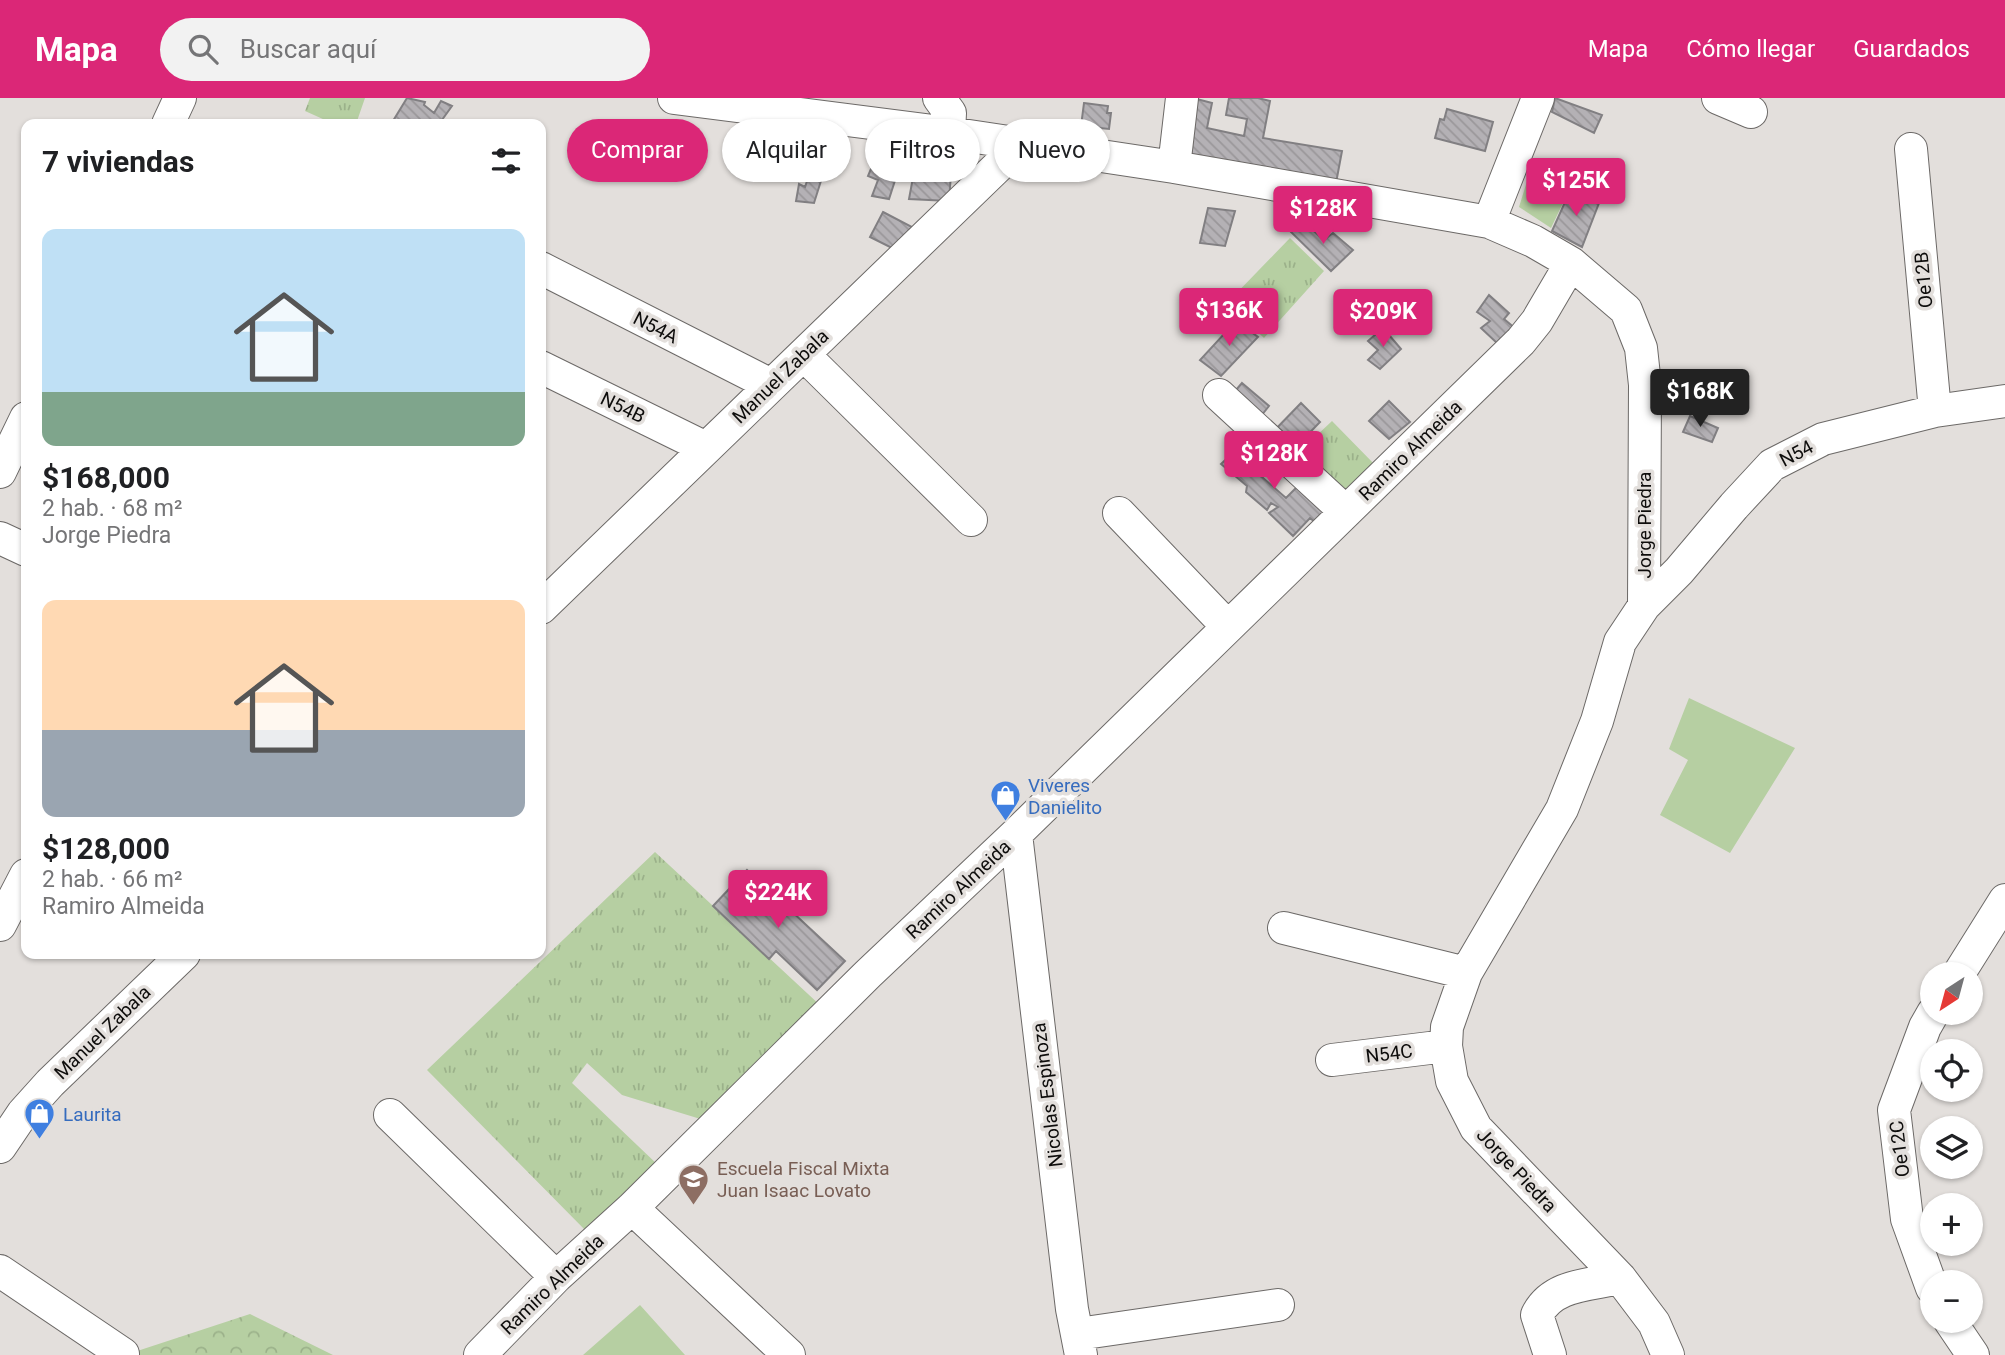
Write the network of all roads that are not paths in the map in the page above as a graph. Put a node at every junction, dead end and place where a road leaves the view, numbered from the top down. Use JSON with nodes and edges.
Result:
{"nodes":[{"id":1,"x":180,"y":98,"type":"edge"},
{"id":2,"x":674,"y":98,"type":"edge"},
{"id":3,"x":939,"y":98,"type":"edge"},
{"id":4,"x":1182,"y":98,"type":"edge"},
{"id":5,"x":1538,"y":98,"type":"edge"},
{"id":6,"x":1718,"y":98,"type":"edge"},
{"id":7,"x":1751,"y":112,"type":"dead end"},
{"id":8,"x":170,"y":119,"type":"edge"},
{"id":9,"x":950,"y":119,"type":"edge"},
{"id":10,"x":865,"y":123,"type":"edge"},
{"id":11,"x":1911,"y":149,"type":"dead end"},
{"id":12,"x":1110,"y":158,"type":"edge"},
{"id":13,"x":1174,"y":167,"type":"junction"},
{"id":14,"x":994,"y":170,"type":"edge"},
{"id":15,"x":1489,"y":222,"type":"junction"},
{"id":16,"x":1571,"y":264,"type":"junction"},
{"id":17,"x":546,"y":271,"type":"edge"},
{"id":18,"x":804,"y":355,"type":"junction"},
{"id":19,"x":546,"y":369,"type":"edge"},
{"id":20,"x":771,"y":385,"type":"junction"},
{"id":21,"x":1220,"y":395,"type":"dead end"},
{"id":22,"x":2005,"y":401,"type":"edge"},
{"id":23,"x":1935,"y":411,"type":"junction"},
{"id":24,"x":21,"y":435,"type":"edge"},
{"id":25,"x":706,"y":448,"type":"junction"},
{"id":26,"x":10,"y":473,"type":"edge"},
{"id":27,"x":1346,"y":512,"type":"junction"},
{"id":28,"x":1119,"y":513,"type":"dead end"},
{"id":29,"x":971,"y":520,"type":"dead end"},
{"id":30,"x":0,"y":538,"type":"edge"},
{"id":31,"x":21,"y":548,"type":"edge"},
{"id":32,"x":546,"y":602,"type":"edge"},
{"id":33,"x":1644,"y":606,"type":"junction"},
{"id":34,"x":1228,"y":627,"type":"junction"},
{"id":35,"x":1016,"y":834,"type":"junction"},
{"id":36,"x":21,"y":885,"type":"edge"},
{"id":37,"x":2005,"y":900,"type":"edge"},
{"id":38,"x":0,"y":925,"type":"edge"},
{"id":39,"x":1283,"y":928,"type":"dead end"},
{"id":40,"x":179,"y":959,"type":"edge"},
{"id":41,"x":1966,"y":962,"type":"edge"},
{"id":42,"x":1466,"y":973,"type":"junction"},
{"id":43,"x":1926,"y":1026,"type":"edge"},
{"id":44,"x":1446,"y":1046,"type":"junction"},
{"id":45,"x":1332,"y":1060,"type":"dead end"},
{"id":46,"x":11,"y":1110,"type":"edge"},
{"id":47,"x":390,"y":1115,"type":"dead end"},
{"id":48,"x":0,"y":1147,"type":"edge"},
{"id":49,"x":632,"y":1208,"type":"junction"},
{"id":50,"x":1925,"y":1270,"type":"edge"},
{"id":51,"x":0,"y":1271,"type":"edge"},
{"id":52,"x":556,"y":1277,"type":"junction"},
{"id":53,"x":1620,"y":1279,"type":"junction"},
{"id":54,"x":1278,"y":1306,"type":"dead end"},
{"id":55,"x":1958,"y":1333,"type":"edge"},
{"id":56,"x":1079,"y":1345,"type":"edge"},
{"id":57,"x":122,"y":1353,"type":"edge"},
{"id":58,"x":480,"y":1355,"type":"edge"},
{"id":59,"x":789,"y":1355,"type":"edge"},
{"id":60,"x":1550,"y":1355,"type":"edge"},
{"id":61,"x":1668,"y":1355,"type":"edge"},
{"id":62,"x":1973,"y":1355,"type":"edge"}],
"edges":[{"from":1,"to":8,"type":"street"},
{"from":2,"to":10,"type":"street","name":"Jorge Piedra"},
{"from":3,"to":9,"type":"street"},
{"from":4,"to":13,"type":"street"},
{"from":5,"to":15,"type":"street"},
{"from":6,"to":7,"type":"street"},
{"from":11,"to":23,"type":"street","name":"Oe12B"},
{"from":12,"to":13,"type":"street","name":"Jorge Piedra"},
{"from":13,"to":15,"type":"street","name":"Jorge Piedra"},
{"from":14,"to":18,"type":"street","name":"Manuel Zabala"},
{"from":15,"to":16,"type":"street","name":"Jorge Piedra"},
{"from":16,"to":27,"type":"street","name":"Ramiro Almeida"},
{"from":16,"to":33,"type":"street","name":"Jorge Piedra"},
{"from":17,"to":20,"type":"street","name":"N54A"},
{"from":18,"to":20,"type":"street","name":"Manuel Zabala"},
{"from":18,"to":29,"type":"street"},
{"from":19,"to":25,"type":"street","name":"N54B"},
{"from":20,"to":25,"type":"street","name":"Manuel Zabala"},
{"from":21,"to":27,"type":"street"},
{"from":22,"to":23,"type":"street","name":"N54"},
{"from":23,"to":33,"type":"street","name":"N54"},
{"from":24,"to":26,"type":"street"},
{"from":25,"to":32,"type":"street","name":"Manuel Zabala"},
{"from":27,"to":34,"type":"street","name":"Ramiro Almeida"},
{"from":28,"to":34,"type":"street"},
{"from":30,"to":31,"type":"street"},
{"from":33,"to":42,"type":"street","name":"Jorge Piedra"},
{"from":34,"to":35,"type":"street","name":"Ramiro Almeida"},
{"from":35,"to":49,"type":"street","name":"Ramiro Almeida"},
{"from":35,"to":56,"type":"street","name":"Nicolas Espinoza"},
{"from":36,"to":38,"type":"street"},
{"from":37,"to":41,"type":"street"},
{"from":39,"to":42,"type":"street"},
{"from":40,"to":46,"type":"street","name":"Manuel Zabala"},
{"from":42,"to":44,"type":"street","name":"Jorge Piedra"},
{"from":43,"to":50,"type":"street","name":"Oe12C"},
{"from":44,"to":45,"type":"street","name":"N54C"},
{"from":44,"to":53,"type":"street","name":"Jorge Piedra"},
{"from":46,"to":48,"type":"street","name":"Manuel Zabala"},
{"from":47,"to":52,"type":"street"},
{"from":49,"to":52,"type":"street","name":"Ramiro Almeida"},
{"from":49,"to":59,"type":"street"},
{"from":51,"to":57,"type":"street"},
{"from":52,"to":58,"type":"street","name":"Ramiro Almeida"},
{"from":53,"to":60,"type":"street"},
{"from":53,"to":61,"type":"street","name":"Jorge Piedra"},
{"from":54,"to":56,"type":"street"},
{"from":55,"to":62,"type":"street"}]}
